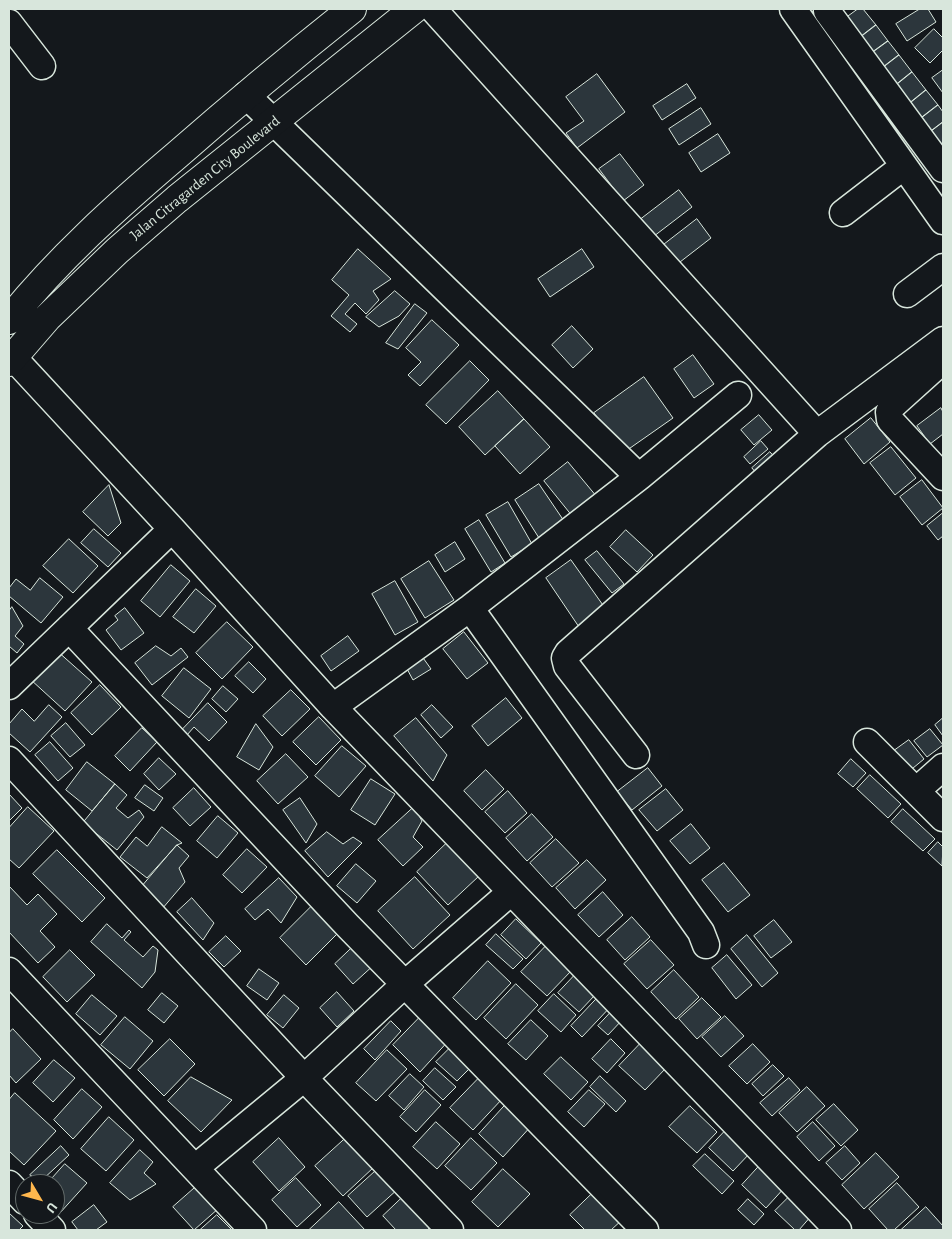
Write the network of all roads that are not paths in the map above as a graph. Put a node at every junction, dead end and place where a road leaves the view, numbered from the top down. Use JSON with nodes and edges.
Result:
{"nodes":[{"id":1,"x":352,"y":9,"type":"edge"},
{"id":2,"x":414,"y":9,"type":"edge"},
{"id":3,"x":433,"y":9,"type":"edge"},
{"id":4,"x":793,"y":9,"type":"edge"},
{"id":5,"x":827,"y":11,"type":"dead end"},
{"id":6,"x":9,"y":23,"type":"edge"},
{"id":7,"x":42,"y":66,"type":"dead end"},
{"id":8,"x":246,"y":95,"type":"junction"},
{"id":9,"x":275,"y":121,"type":"junction"},
{"id":10,"x":904,"y":166,"type":"junction"},
{"id":11,"x":943,"y":169,"type":"edge"},
{"id":12,"x":843,"y":213,"type":"dead end"},
{"id":13,"x":943,"y":221,"type":"edge"},
{"id":14,"x":943,"y":266,"type":"edge"},
{"id":15,"x":908,"y":294,"type":"dead end"},
{"id":16,"x":9,"y":320,"type":"edge"},
{"id":17,"x":943,"y":340,"type":"edge"},
{"id":18,"x":10,"y":357,"type":"edge"},
{"id":19,"x":943,"y":360,"type":"edge"},
{"id":20,"x":738,"y":395,"type":"dead end"},
{"id":21,"x":817,"y":434,"type":"junction"},
{"id":22,"x":639,"y":477,"type":"junction"},
{"id":23,"x":943,"y":477,"type":"edge"},
{"id":24,"x":172,"y":529,"type":"junction"},
{"id":25,"x":470,"y":608,"type":"junction"},
{"id":26,"x":69,"y":628,"type":"junction"},
{"id":27,"x":9,"y":686,"type":"edge"},
{"id":28,"x":333,"y":707,"type":"junction"},
{"id":29,"x":867,"y":742,"type":"dead end"},
{"id":30,"x":636,"y":755,"type":"dead end"},
{"id":31,"x":9,"y":760,"type":"edge"},
{"id":32,"x":943,"y":766,"type":"edge"},
{"id":33,"x":916,"y":791,"type":"junction"},
{"id":34,"x":943,"y":818,"type":"edge"},
{"id":35,"x":511,"y":892,"type":"junction"},
{"id":36,"x":706,"y":945,"type":"dead end"},
{"id":37,"x":9,"y":971,"type":"edge"},
{"id":38,"x":405,"y":984,"type":"junction"},
{"id":39,"x":304,"y":1078,"type":"junction"},
{"id":40,"x":195,"y":1168,"type":"junction"},
{"id":41,"x":253,"y":1230,"type":"edge"},
{"id":42,"x":450,"y":1230,"type":"edge"},
{"id":43,"x":645,"y":1230,"type":"edge"},
{"id":44,"x":838,"y":1230,"type":"edge"}],
"edges":[{"from":1,"to":8,"type":"main road"},
{"from":2,"to":9,"type":"main road","name":"Jalan Citragarden City Boulevard"},
{"from":3,"to":21,"type":"street"},
{"from":4,"to":10,"type":"street"},
{"from":5,"to":11,"type":"street"},
{"from":6,"to":7,"type":"street"},
{"from":8,"to":9,"type":"street"},
{"from":8,"to":16,"type":"main road"},
{"from":9,"to":18,"type":"main road","name":"Jalan Citragarden City Boulevard"},
{"from":9,"to":22,"type":"street"},
{"from":10,"to":12,"type":"street"},
{"from":10,"to":13,"type":"street"},
{"from":14,"to":15,"type":"street"},
{"from":17,"to":21,"type":"street"},
{"from":18,"to":24,"type":"street"},
{"from":19,"to":23,"type":"street"},
{"from":20,"to":22,"type":"street"},
{"from":21,"to":30,"type":"street"},
{"from":22,"to":25,"type":"street"},
{"from":24,"to":26,"type":"street"},
{"from":24,"to":28,"type":"street"},
{"from":25,"to":28,"type":"street"},
{"from":25,"to":36,"type":"street"},
{"from":26,"to":27,"type":"street"},
{"from":26,"to":38,"type":"street"},
{"from":28,"to":35,"type":"street"},
{"from":29,"to":33,"type":"street"},
{"from":31,"to":39,"type":"street"},
{"from":32,"to":33,"type":"street"},
{"from":33,"to":34,"type":"street"},
{"from":35,"to":38,"type":"street"},
{"from":35,"to":44,"type":"street"},
{"from":37,"to":40,"type":"street"},
{"from":38,"to":39,"type":"street"},
{"from":38,"to":43,"type":"street"},
{"from":39,"to":40,"type":"street"},
{"from":39,"to":42,"type":"street"},
{"from":40,"to":41,"type":"street"}]}
